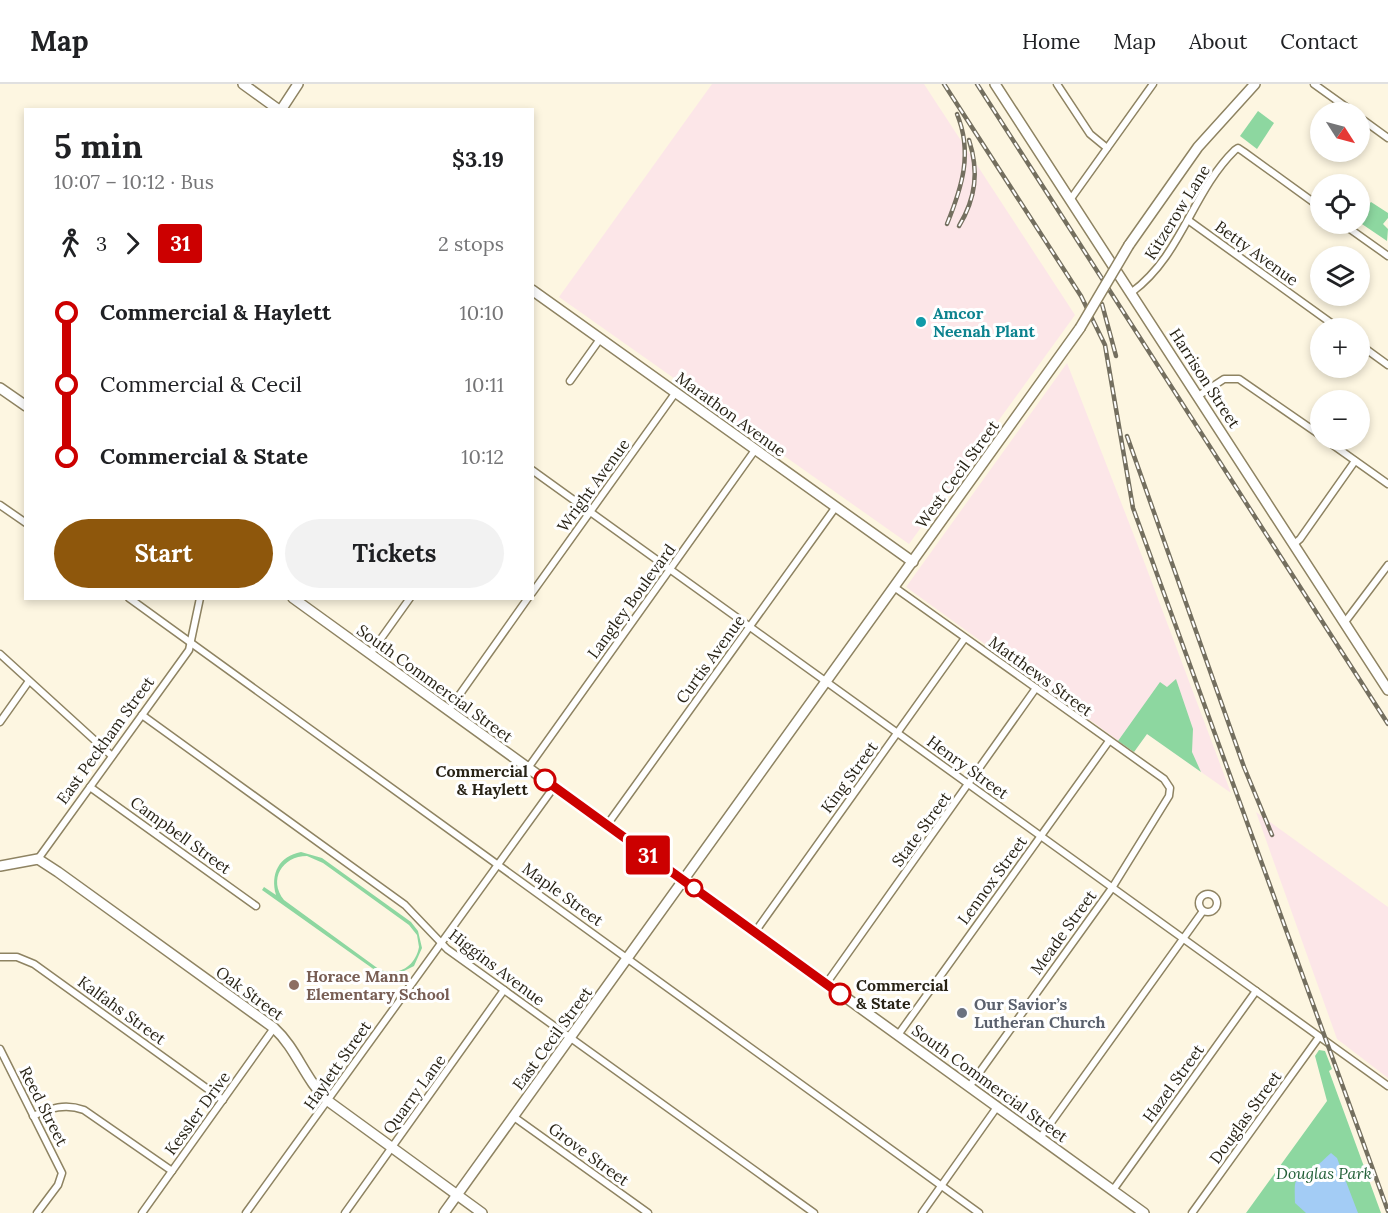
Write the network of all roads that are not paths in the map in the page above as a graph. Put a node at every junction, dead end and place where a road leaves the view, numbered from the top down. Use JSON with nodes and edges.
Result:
{"nodes":[{"id":1,"x":243,"y":84,"type":"edge"},
{"id":2,"x":298,"y":84,"type":"edge"},
{"id":3,"x":995,"y":84,"type":"edge"},
{"id":4,"x":1057,"y":84,"type":"edge"},
{"id":5,"x":1153,"y":84,"type":"edge"},
{"id":6,"x":1255,"y":84,"type":"edge"},
{"id":7,"x":1314,"y":84,"type":"edge"},
{"id":8,"x":1339,"y":102,"type":"edge"},
{"id":9,"x":277,"y":108,"type":"edge"},
{"id":10,"x":281,"y":108,"type":"edge"},
{"id":11,"x":1370,"y":125,"type":"edge"},
{"id":12,"x":1388,"y":138,"type":"edge"},
{"id":13,"x":1107,"y":148,"type":"junction"},
{"id":14,"x":1070,"y":200,"type":"junction"},
{"id":15,"x":1310,"y":200,"type":"edge"},
{"id":16,"x":1188,"y":220,"type":"junction"},
{"id":17,"x":1357,"y":234,"type":"edge"},
{"id":18,"x":1388,"y":256,"type":"edge"},
{"id":19,"x":534,"y":291,"type":"edge"},
{"id":20,"x":1132,"y":292,"type":"junction"},
{"id":21,"x":1324,"y":318,"type":"edge"},
{"id":22,"x":600,"y":339,"type":"junction"},
{"id":23,"x":1370,"y":352,"type":"edge"},
{"id":24,"x":1388,"y":365,"type":"edge"},
{"id":25,"x":570,"y":381,"type":"dead end"},
{"id":26,"x":0,"y":388,"type":"edge"},
{"id":27,"x":676,"y":392,"type":"junction"},
{"id":28,"x":1198,"y":396,"type":"junction"},
{"id":29,"x":24,"y":405,"type":"edge"},
{"id":30,"x":1310,"y":428,"type":"edge"},
{"id":31,"x":755,"y":450,"type":"junction"},
{"id":32,"x":1340,"y":450,"type":"edge"},
{"id":33,"x":1355,"y":460,"type":"junction"},
{"id":34,"x":534,"y":471,"type":"edge"},
{"id":35,"x":1388,"y":484,"type":"edge"},
{"id":36,"x":0,"y":505,"type":"edge"},
{"id":37,"x":835,"y":508,"type":"junction"},
{"id":38,"x":591,"y":511,"type":"junction"},
{"id":39,"x":24,"y":522,"type":"edge"},
{"id":40,"x":1294,"y":544,"type":"junction"},
{"id":41,"x":913,"y":562,"type":"junction"},
{"id":42,"x":1388,"y":565,"type":"edge"},
{"id":43,"x":670,"y":569,"type":"junction"},
{"id":44,"x":894,"y":587,"type":"junction"},
{"id":45,"x":534,"y":590,"type":"edge"},
{"id":46,"x":132,"y":600,"type":"edge"},
{"id":47,"x":200,"y":600,"type":"edge"},
{"id":48,"x":296,"y":600,"type":"edge"},
{"id":49,"x":409,"y":600,"type":"edge"},
{"id":50,"x":527,"y":600,"type":"edge"},
{"id":51,"x":1345,"y":622,"type":"junction"},
{"id":52,"x":750,"y":626,"type":"junction"},
{"id":53,"x":965,"y":638,"type":"junction"},
{"id":54,"x":191,"y":643,"type":"junction"},
{"id":55,"x":0,"y":654,"type":"edge"},
{"id":56,"x":370,"y":654,"type":"junction"},
{"id":57,"x":29,"y":681,"type":"junction"},
{"id":58,"x":827,"y":681,"type":"junction"},
{"id":59,"x":1036,"y":688,"type":"junction"},
{"id":60,"x":1388,"y":690,"type":"edge"},
{"id":61,"x":448,"y":711,"type":"junction"},
{"id":62,"x":142,"y":715,"type":"junction"},
{"id":63,"x":0,"y":722,"type":"edge"},
{"id":64,"x":897,"y":733,"type":"junction"},
{"id":65,"x":1109,"y":741,"type":"junction"},
{"id":66,"x":112,"y":756,"type":"junction"},
{"id":67,"x":528,"y":768,"type":"junction"},
{"id":68,"x":969,"y":784,"type":"junction"},
{"id":69,"x":90,"y":787,"type":"junction"},
{"id":70,"x":554,"y":787,"type":"junction"},
{"id":71,"x":1170,"y":788,"type":"joint"},
{"id":72,"x":607,"y":825,"type":"junction"},
{"id":73,"x":1040,"y":836,"type":"junction"},
{"id":74,"x":38,"y":859,"type":"junction"},
{"id":75,"x":498,"y":864,"type":"junction"},
{"id":76,"x":0,"y":866,"type":"edge"},
{"id":77,"x":683,"y":880,"type":"junction"},
{"id":78,"x":1112,"y":888,"type":"junction"},
{"id":79,"x":256,"y":906,"type":"dead end"},
{"id":80,"x":1203,"y":911,"type":"dead end"},
{"id":81,"x":755,"y":932,"type":"junction"},
{"id":82,"x":1184,"y":939,"type":"junction"},
{"id":83,"x":441,"y":943,"type":"junction"},
{"id":84,"x":0,"y":957,"type":"edge"},
{"id":85,"x":627,"y":958,"type":"junction"},
{"id":86,"x":826,"y":984,"type":"junction"},
{"id":87,"x":504,"y":990,"type":"junction"},
{"id":88,"x":1256,"y":992,"type":"junction"},
{"id":89,"x":274,"y":1028,"type":"junction"},
{"id":90,"x":898,"y":1035,"type":"junction"},
{"id":91,"x":1319,"y":1036,"type":"junction"},
{"id":92,"x":570,"y":1038,"type":"junction"},
{"id":93,"x":0,"y":1049,"type":"edge"},
{"id":94,"x":1388,"y":1086,"type":"edge"},
{"id":95,"x":969,"y":1087,"type":"junction"},
{"id":96,"x":223,"y":1100,"type":"junction"},
{"id":97,"x":328,"y":1101,"type":"junction"},
{"id":98,"x":997,"y":1107,"type":"junction"},
{"id":99,"x":33,"y":1116,"type":"junction"},
{"id":100,"x":514,"y":1117,"type":"junction"},
{"id":101,"x":1040,"y":1138,"type":"junction"},
{"id":102,"x":392,"y":1148,"type":"junction"},
{"id":103,"x":172,"y":1171,"type":"junction"},
{"id":104,"x":942,"y":1185,"type":"junction"},
{"id":105,"x":1113,"y":1190,"type":"junction"},
{"id":106,"x":457,"y":1195,"type":"junction"},
{"id":107,"x":38,"y":1213,"type":"edge"},
{"id":108,"x":142,"y":1213,"type":"edge"},
{"id":109,"x":246,"y":1213,"type":"edge"},
{"id":110,"x":345,"y":1213,"type":"edge"},
{"id":111,"x":444,"y":1213,"type":"edge"},
{"id":112,"x":482,"y":1213,"type":"edge"},
{"id":113,"x":648,"y":1213,"type":"edge"},
{"id":114,"x":814,"y":1213,"type":"edge"},
{"id":115,"x":922,"y":1213,"type":"edge"},
{"id":116,"x":979,"y":1213,"type":"edge"},
{"id":117,"x":1144,"y":1213,"type":"edge"},
{"id":118,"x":1192,"y":1213,"type":"edge"}],
"edges":[{"from":1,"to":9,"type":"main road"},
{"from":2,"to":10,"type":"main road"},
{"from":3,"to":14,"type":"main road","name":"Harrison Street"},
{"from":4,"to":13,"type":"street"},
{"from":5,"to":13,"type":"street"},
{"from":6,"to":41,"type":"main road","name":"West Cecil Street","bridge":true},
{"from":7,"to":8,"type":"street"},
{"from":11,"to":12,"type":"street"},
{"from":13,"to":14,"type":"street"},
{"from":14,"to":20,"type":"main road","name":"Harrison Street"},
{"from":15,"to":16,"type":"street","name":"Kitzerow Lane"},
{"from":16,"to":20,"type":"street","name":"Kitzerow Lane"},
{"from":16,"to":21,"type":"street","name":"Betty Avenue"},
{"from":17,"to":18,"type":"street"},
{"from":19,"to":22,"type":"main road","name":"Marathon Avenue"},
{"from":20,"to":28,"type":"main road","name":"Harrison Street"},
{"from":22,"to":25,"type":"street"},
{"from":22,"to":27,"type":"main road","name":"Marathon Avenue"},
{"from":23,"to":24,"type":"street"},
{"from":26,"to":29,"type":"main road"},
{"from":27,"to":31,"type":"main road","name":"Marathon Avenue"},
{"from":27,"to":38,"type":"street","name":"Wright Avenue"},
{"from":28,"to":30,"type":"street"},
{"from":28,"to":40,"type":"main road","name":"Harrison Street"},
{"from":31,"to":37,"type":"main road","name":"Marathon Avenue"},
{"from":31,"to":43,"type":"street","name":"Langley Boulevard"},
{"from":32,"to":33,"type":"street"},
{"from":33,"to":35,"type":"street"},
{"from":33,"to":40,"type":"street"},
{"from":34,"to":38,"type":"street","name":"Henry Street"},
{"from":36,"to":39,"type":"street"},
{"from":37,"to":41,"type":"main road","name":"Marathon Avenue"},
{"from":37,"to":52,"type":"street","name":"Curtis Avenue"},
{"from":38,"to":43,"type":"street","name":"Henry Street"},
{"from":38,"to":45,"type":"street","name":"Wright Avenue"},
{"from":40,"to":51,"type":"main road","name":"Harrison Street"},
{"from":41,"to":44,"type":"main road","name":"West Cecil Street"},
{"from":42,"to":51,"type":"street"},
{"from":43,"to":52,"type":"street","name":"Henry Street"},
{"from":43,"to":67,"type":"street","name":"Langley Boulevard"},
{"from":44,"to":53,"type":"street","name":"Matthews Street"},
{"from":44,"to":58,"type":"main road","name":"West Cecil Street"},
{"from":46,"to":54,"type":"street","name":"Maple Street"},
{"from":47,"to":54,"type":"street","name":"East Peckham Street"},
{"from":48,"to":56,"type":"main road","name":"South Commercial Street"},
{"from":49,"to":56,"type":"street"},
{"from":50,"to":61,"type":"street"},
{"from":51,"to":60,"type":"main road","name":"Harrison Street"},
{"from":52,"to":58,"type":"street","name":"Henry Street"},
{"from":52,"to":72,"type":"street","name":"Curtis Avenue"},
{"from":53,"to":59,"type":"street","name":"Matthews Street"},
{"from":53,"to":64,"type":"street","name":"King Street"},
{"from":54,"to":62,"type":"street","name":"East Peckham Street"},
{"from":54,"to":75,"type":"street","name":"Maple Street"},
{"from":55,"to":57,"type":"street"},
{"from":56,"to":61,"type":"main road","name":"South Commercial Street"},
{"from":57,"to":63,"type":"street"},
{"from":57,"to":66,"type":"street"},
{"from":58,"to":64,"type":"street","name":"Henry Street"},
{"from":58,"to":77,"type":"main road","name":"West Cecil Street"},
{"from":59,"to":65,"type":"street","name":"Matthews Street"},
{"from":59,"to":68,"type":"street","name":"State Street"},
{"from":61,"to":67,"type":"main road","name":"South Commercial Street"},
{"from":62,"to":66,"type":"street","name":"East Peckham Street"},
{"from":62,"to":83,"type":"street","name":"Higgins Avenue"},
{"from":64,"to":68,"type":"street","name":"Henry Street"},
{"from":64,"to":81,"type":"street","name":"King Street"},
{"from":65,"to":71,"type":"street","name":"Matthews Street"},
{"from":65,"to":73,"type":"street","name":"Lennox Street"},
{"from":66,"to":69,"type":"street","name":"East Peckham Street"},
{"from":67,"to":70,"type":"main road","name":"South Commercial Street"},
{"from":68,"to":73,"type":"street","name":"Henry Street"},
{"from":68,"to":86,"type":"street","name":"State Street"},
{"from":69,"to":74,"type":"street","name":"East Peckham Street"},
{"from":69,"to":79,"type":"street","name":"Campbell Street"},
{"from":70,"to":72,"type":"main road","name":"South Commercial Street"},
{"from":70,"to":75,"type":"street","name":"Haylett Street"},
{"from":71,"to":78,"type":"street","name":"Meade Street"},
{"from":72,"to":77,"type":"main road","name":"South Commercial Street"},
{"from":73,"to":78,"type":"street","name":"Henry Street"},
{"from":73,"to":90,"type":"street","name":"Lennox Street"},
{"from":74,"to":76,"type":"main road"},
{"from":74,"to":89,"type":"main road","name":"Oak Street"},
{"from":75,"to":83,"type":"street","name":"Haylett Street"},
{"from":75,"to":85,"type":"street","name":"Maple Street"},
{"from":77,"to":81,"type":"main road","name":"South Commercial Street"},
{"from":77,"to":85,"type":"main road","name":"East Cecil Street"},
{"from":78,"to":82,"type":"street","name":"Henry Street"},
{"from":78,"to":95,"type":"street","name":"Meade Street"},
{"from":80,"to":82,"type":"street"},
{"from":81,"to":86,"type":"main road","name":"South Commercial Street"},
{"from":82,"to":88,"type":"street","name":"Henry Street"},
{"from":82,"to":101,"type":"street"},
{"from":83,"to":87,"type":"street","name":"Higgins Avenue"},
{"from":83,"to":97,"type":"street","name":"Haylett Street"},
{"from":84,"to":96,"type":"street","name":"Kalfahs Street"},
{"from":85,"to":92,"type":"main road","name":"East Cecil Street"},
{"from":85,"to":104,"type":"street","name":"Maple Street"},
{"from":86,"to":90,"type":"main road","name":"South Commercial Street"},
{"from":87,"to":92,"type":"street","name":"Higgins Avenue"},
{"from":87,"to":102,"type":"street","name":"Quarry Lane"},
{"from":88,"to":91,"type":"street","name":"Henry Street"},
{"from":88,"to":105,"type":"street","name":"Hazel Street"},
{"from":89,"to":96,"type":"street","name":"Kessler Drive"},
{"from":89,"to":97,"type":"main road","name":"Oak Street"},
{"from":90,"to":95,"type":"main road","name":"South Commercial Street"},
{"from":91,"to":94,"type":"street","name":"Henry Street"},
{"from":91,"to":118,"type":"street","name":"Douglas Street"},
{"from":92,"to":100,"type":"main road","name":"East Cecil Street"},
{"from":92,"to":114,"type":"street","name":"Higgins Avenue"},
{"from":93,"to":99,"type":"street","name":"Reed Street"},
{"from":95,"to":98,"type":"main road","name":"South Commercial Street"},
{"from":96,"to":103,"type":"street","name":"Kessler Drive"},
{"from":97,"to":102,"type":"main road","name":"Oak Street"},
{"from":97,"to":109,"type":"street","name":"Haylett Street"},
{"from":98,"to":101,"type":"main road","name":"South Commercial Street"},
{"from":98,"to":104,"type":"street"},
{"from":99,"to":103,"type":"street"},
{"from":99,"to":107,"type":"street","name":"Reed Street"},
{"from":100,"to":106,"type":"main road","name":"East Cecil Street"},
{"from":100,"to":113,"type":"street","name":"Grove Street"},
{"from":101,"to":105,"type":"main road","name":"South Commercial Street"},
{"from":102,"to":106,"type":"main road","name":"Oak Street"},
{"from":102,"to":110,"type":"street","name":"Quarry Lane"},
{"from":103,"to":108,"type":"street","name":"Kessler Drive"},
{"from":104,"to":115,"type":"street"},
{"from":104,"to":116,"type":"street","name":"Maple Street"},
{"from":105,"to":117,"type":"main road","name":"South Commercial Street"},
{"from":106,"to":111,"type":"main road","name":"East Cecil Street"},
{"from":106,"to":112,"type":"main road","name":"Oak Street"}]}
